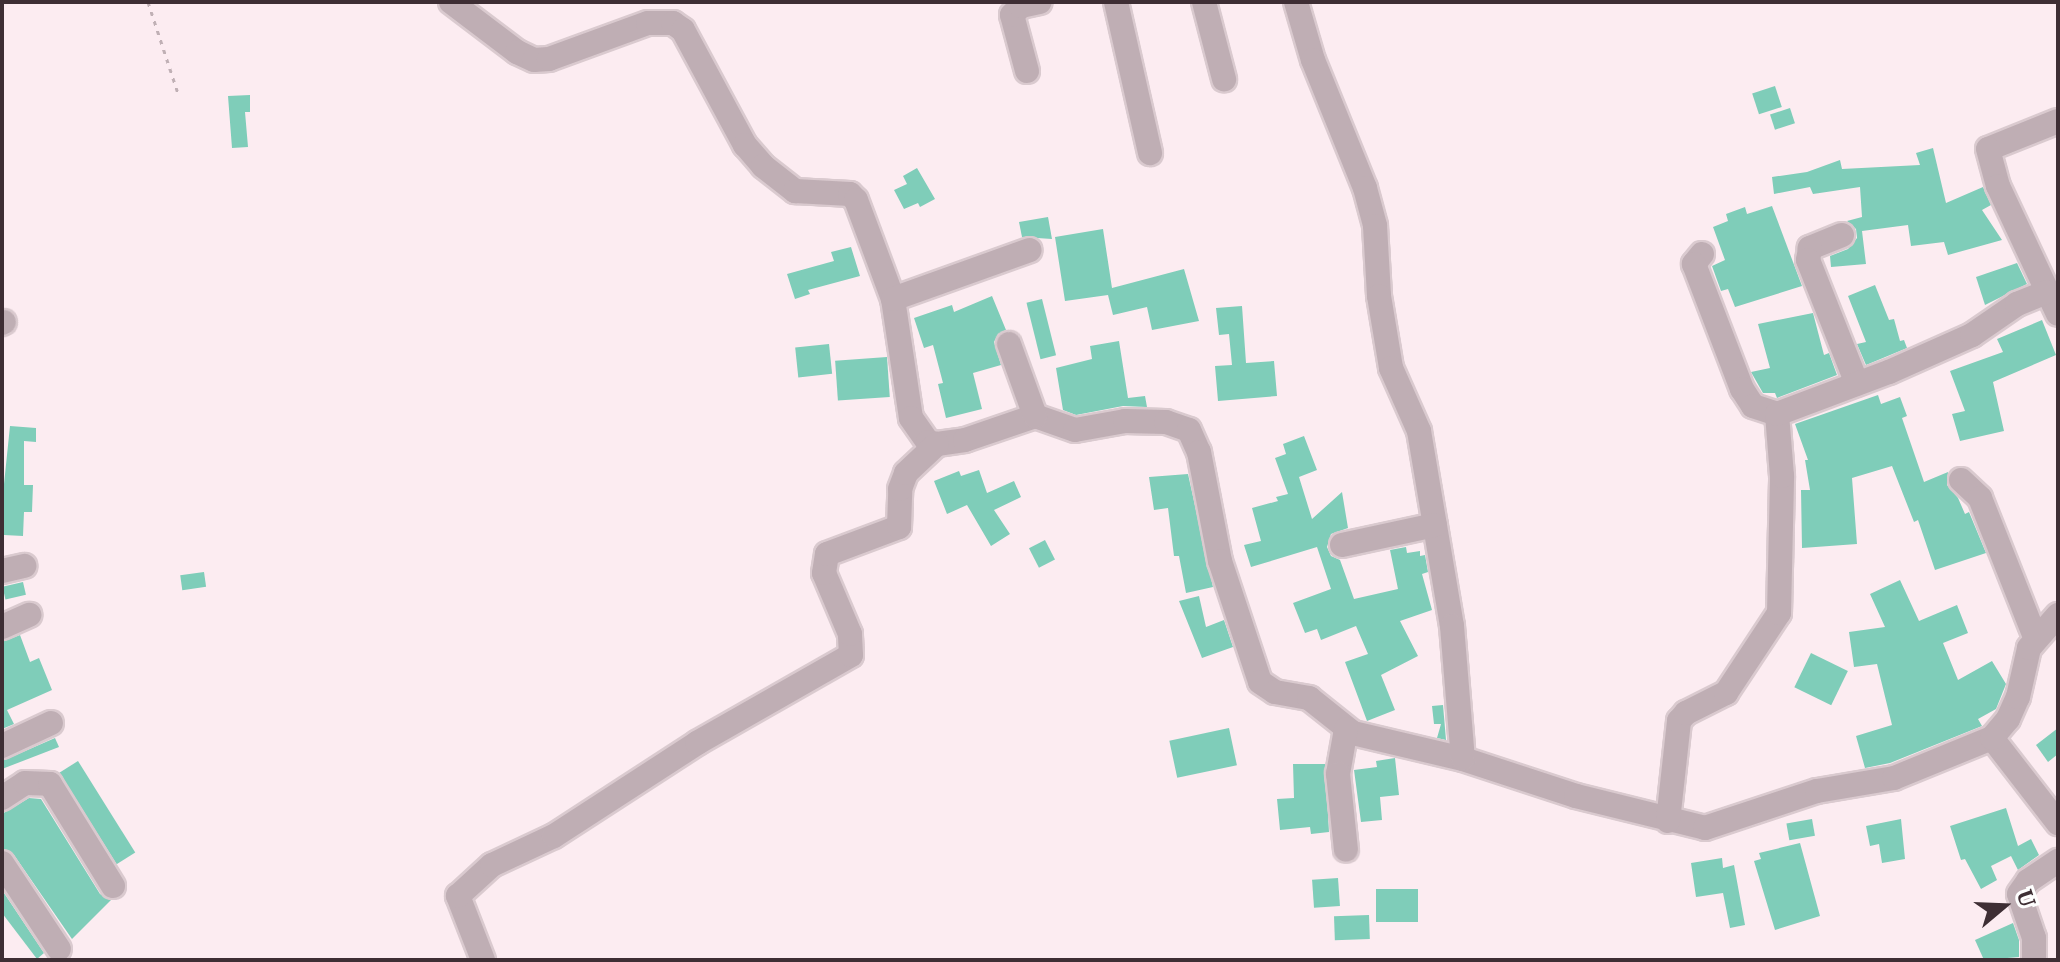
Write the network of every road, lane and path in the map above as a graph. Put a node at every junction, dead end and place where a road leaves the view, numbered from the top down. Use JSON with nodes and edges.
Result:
{"nodes":[{"id":1,"x":148,"y":2,"type":"edge"},
{"id":2,"x":451,"y":2,"type":"edge"},
{"id":3,"x":1040,"y":2,"type":"edge"},
{"id":4,"x":1116,"y":2,"type":"edge"},
{"id":5,"x":1204,"y":2,"type":"edge"},
{"id":6,"x":1296,"y":2,"type":"edge"},
{"id":7,"x":1027,"y":71,"type":"dead end"},
{"id":8,"x":1224,"y":79,"type":"dead end"},
{"id":9,"x":178,"y":93,"type":"dead end"},
{"id":10,"x":2058,"y":121,"type":"edge"},
{"id":11,"x":1150,"y":153,"type":"dead end"},
{"id":12,"x":1842,"y":235,"type":"dead end"},
{"id":13,"x":1030,"y":250,"type":"dead end"},
{"id":14,"x":1702,"y":254,"type":"dead end"},
{"id":15,"x":893,"y":299,"type":"junction"},
{"id":16,"x":2052,"y":303,"type":"edge"},
{"id":17,"x":1009,"y":344,"type":"dead end"},
{"id":18,"x":1857,"y":384,"type":"junction"},
{"id":19,"x":1777,"y":414,"type":"junction"},
{"id":20,"x":1035,"y":416,"type":"junction"},
{"id":21,"x":937,"y":444,"type":"junction"},
{"id":22,"x":1961,"y":480,"type":"dead end"},
{"id":23,"x":1435,"y":525,"type":"junction"},
{"id":24,"x":1342,"y":545,"type":"dead end"},
{"id":25,"x":29,"y":615,"type":"dead end"},
{"id":26,"x":2058,"y":615,"type":"edge"},
{"id":27,"x":2,"y":627,"type":"edge"},
{"id":28,"x":2035,"y":637,"type":"junction"},
{"id":29,"x":51,"y":723,"type":"dead end"},
{"id":30,"x":1346,"y":729,"type":"junction"},
{"id":31,"x":1992,"y":738,"type":"junction"},
{"id":32,"x":2,"y":746,"type":"edge"},
{"id":33,"x":1463,"y":759,"type":"junction"},
{"id":34,"x":2,"y":798,"type":"edge"},
{"id":35,"x":1668,"y":821,"type":"junction"},
{"id":36,"x":2058,"y":823,"type":"edge"},
{"id":37,"x":1346,"y":850,"type":"dead end"},
{"id":38,"x":2058,"y":861,"type":"edge"},
{"id":39,"x":2,"y":863,"type":"edge"},
{"id":40,"x":113,"y":886,"type":"dead end"},
{"id":41,"x":59,"y":949,"type":"dead end"},
{"id":42,"x":483,"y":960,"type":"edge"},
{"id":43,"x":2034,"y":960,"type":"edge"}],
"edges":[{"from":1,"to":9,"type":"path"},
{"from":2,"to":15,"type":"street"},
{"from":3,"to":7,"type":"street"},
{"from":4,"to":11,"type":"street"},
{"from":5,"to":8,"type":"street"},
{"from":6,"to":23,"type":"street"},
{"from":10,"to":16,"type":"street"},
{"from":12,"to":18,"type":"street"},
{"from":13,"to":15,"type":"street"},
{"from":14,"to":19,"type":"street"},
{"from":15,"to":21,"type":"street"},
{"from":16,"to":18,"type":"street"},
{"from":17,"to":20,"type":"street"},
{"from":18,"to":19,"type":"street"},
{"from":19,"to":35,"type":"street"},
{"from":20,"to":21,"type":"street"},
{"from":20,"to":30,"type":"street"},
{"from":21,"to":42,"type":"street"},
{"from":22,"to":28,"type":"street"},
{"from":23,"to":24,"type":"street"},
{"from":23,"to":33,"type":"street"},
{"from":25,"to":27,"type":"street"},
{"from":26,"to":28,"type":"street"},
{"from":28,"to":31,"type":"street"},
{"from":29,"to":32,"type":"street"},
{"from":30,"to":33,"type":"street"},
{"from":30,"to":37,"type":"street"},
{"from":31,"to":35,"type":"street"},
{"from":31,"to":36,"type":"street"},
{"from":33,"to":35,"type":"street"},
{"from":34,"to":40,"type":"street"},
{"from":38,"to":43,"type":"street"},
{"from":39,"to":41,"type":"street"}]}
